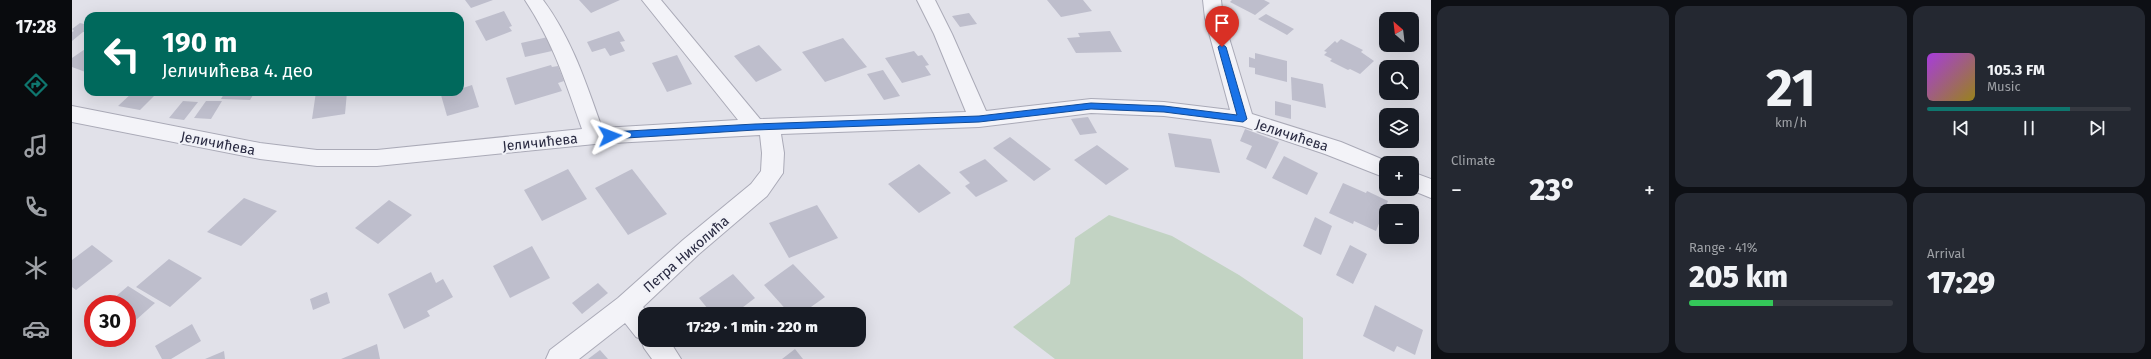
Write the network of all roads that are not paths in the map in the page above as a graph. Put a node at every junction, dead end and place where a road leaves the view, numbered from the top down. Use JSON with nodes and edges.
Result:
{"nodes":[{"id":1,"x":534,"y":0,"type":"edge"},
{"id":2,"x":651,"y":0,"type":"edge"},
{"id":3,"x":926,"y":0,"type":"edge"},
{"id":4,"x":1212,"y":0,"type":"edge"},
{"id":5,"x":72,"y":114,"type":"edge"},
{"id":6,"x":979,"y":119,"type":"junction"},
{"id":7,"x":1243,"y":119,"type":"junction"},
{"id":8,"x":762,"y":127,"type":"junction"},
{"id":9,"x":595,"y":136,"type":"junction"},
{"id":10,"x":1379,"y":167,"type":"edge"},
{"id":11,"x":1419,"y":184,"type":"edge"},
{"id":12,"x":1431,"y":189,"type":"edge"},
{"id":13,"x":627,"y":306,"type":"junction"},
{"id":14,"x":638,"y":320,"type":"edge"},
{"id":15,"x":659,"y":347,"type":"edge"},
{"id":16,"x":559,"y":359,"type":"edge"},
{"id":17,"x":668,"y":359,"type":"edge"}],
"edges":[{"from":1,"to":9,"type":"street"},
{"from":2,"to":8,"type":"street"},
{"from":3,"to":6,"type":"street"},
{"from":4,"to":7,"type":"street"},
{"from":5,"to":9,"type":"street","name":"Јеличићева"},
{"from":6,"to":7,"type":"street","name":"Јеличићева"},
{"from":6,"to":8,"type":"street","name":"Јеличићева"},
{"from":7,"to":10,"type":"street","name":"Јеличићева"},
{"from":8,"to":9,"type":"street","name":"Јеличићева"},
{"from":8,"to":13,"type":"street","name":"Петра Николића"},
{"from":11,"to":12,"type":"street"},
{"from":13,"to":14,"type":"street"},
{"from":13,"to":16,"type":"street","name":"Петра Николића"},
{"from":15,"to":17,"type":"street"}]}
